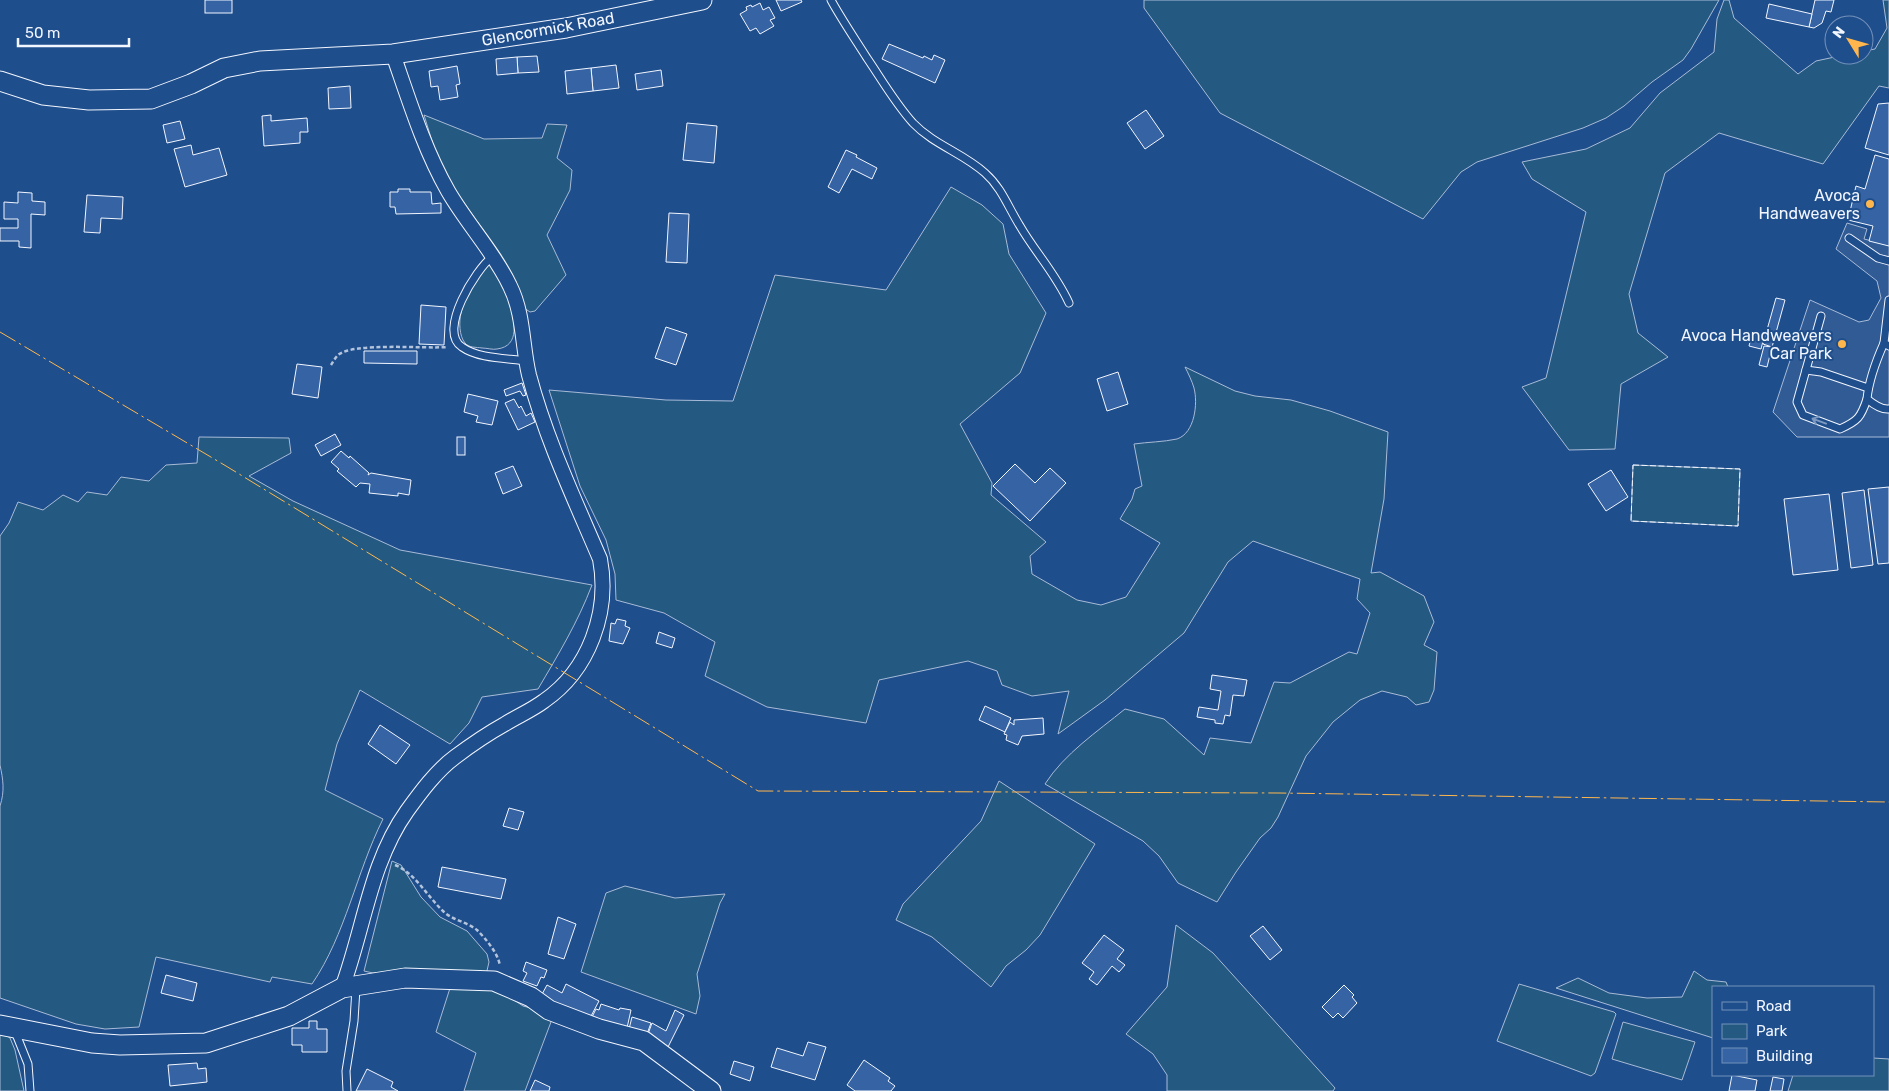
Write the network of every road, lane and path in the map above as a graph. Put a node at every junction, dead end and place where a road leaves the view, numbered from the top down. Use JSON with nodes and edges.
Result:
{"nodes":[{"id":1,"x":702,"y":0,"type":"edge"},
{"id":2,"x":831,"y":0,"type":"edge"},
{"id":3,"x":385,"y":55,"type":"junction"},
{"id":4,"x":0,"y":81,"type":"edge"},
{"id":5,"x":1849,"y":238,"type":"dead end"},
{"id":6,"x":492,"y":256,"type":"junction"},
{"id":7,"x":1889,"y":261,"type":"edge"},
{"id":8,"x":1889,"y":300,"type":"edge"},
{"id":9,"x":1069,"y":303,"type":"dead end"},
{"id":10,"x":1822,"y":316,"type":"dead end"},
{"id":11,"x":456,"y":342,"type":"junction"},
{"id":12,"x":1886,"y":344,"type":"edge"},
{"id":13,"x":527,"y":361,"type":"junction"},
{"id":14,"x":332,"y":365,"type":"dead end"},
{"id":15,"x":1806,"y":370,"type":"junction"},
{"id":16,"x":1868,"y":388,"type":"junction"},
{"id":17,"x":1867,"y":398,"type":"junction"},
{"id":18,"x":1889,"y":409,"type":"edge"},
{"id":19,"x":380,"y":861,"type":"junction"},
{"id":20,"x":503,"y":984,"type":"junction"},
{"id":21,"x":349,"y":986,"type":"junction"},
{"id":22,"x":7,"y":1027,"type":"edge"},
{"id":23,"x":30,"y":1091,"type":"edge"},
{"id":24,"x":347,"y":1091,"type":"edge"},
{"id":25,"x":711,"y":1091,"type":"edge"}],
"edges":[{"from":1,"to":3,"type":"street","name":"Glencormick Road"},
{"from":2,"to":9,"type":"lane"},
{"from":3,"to":4,"type":"street","name":"Glencormick Road"},
{"from":3,"to":6,"type":"street"},
{"from":5,"to":7,"type":"lane"},
{"from":6,"to":11,"type":"lane"},
{"from":6,"to":13,"type":"street"},
{"from":8,"to":12,"type":"lane"},
{"from":10,"to":15,"type":"lane"},
{"from":11,"to":13,"type":"lane"},
{"from":11,"to":14,"type":"path"},
{"from":12,"to":16,"type":"lane"},
{"from":13,"to":19,"type":"street"},
{"from":15,"to":16,"type":"lane"},
{"from":17,"to":15,"type":"lane","one_way":true},
{"from":16,"to":17,"type":"lane"},
{"from":17,"to":18,"type":"lane"},
{"from":19,"to":20,"type":"path"},
{"from":19,"to":21,"type":"street"},
{"from":20,"to":21,"type":"street"},
{"from":20,"to":25,"type":"street"},
{"from":21,"to":22,"type":"street"},
{"from":21,"to":24,"type":"lane"},
{"from":22,"to":23,"type":"lane"}]}
